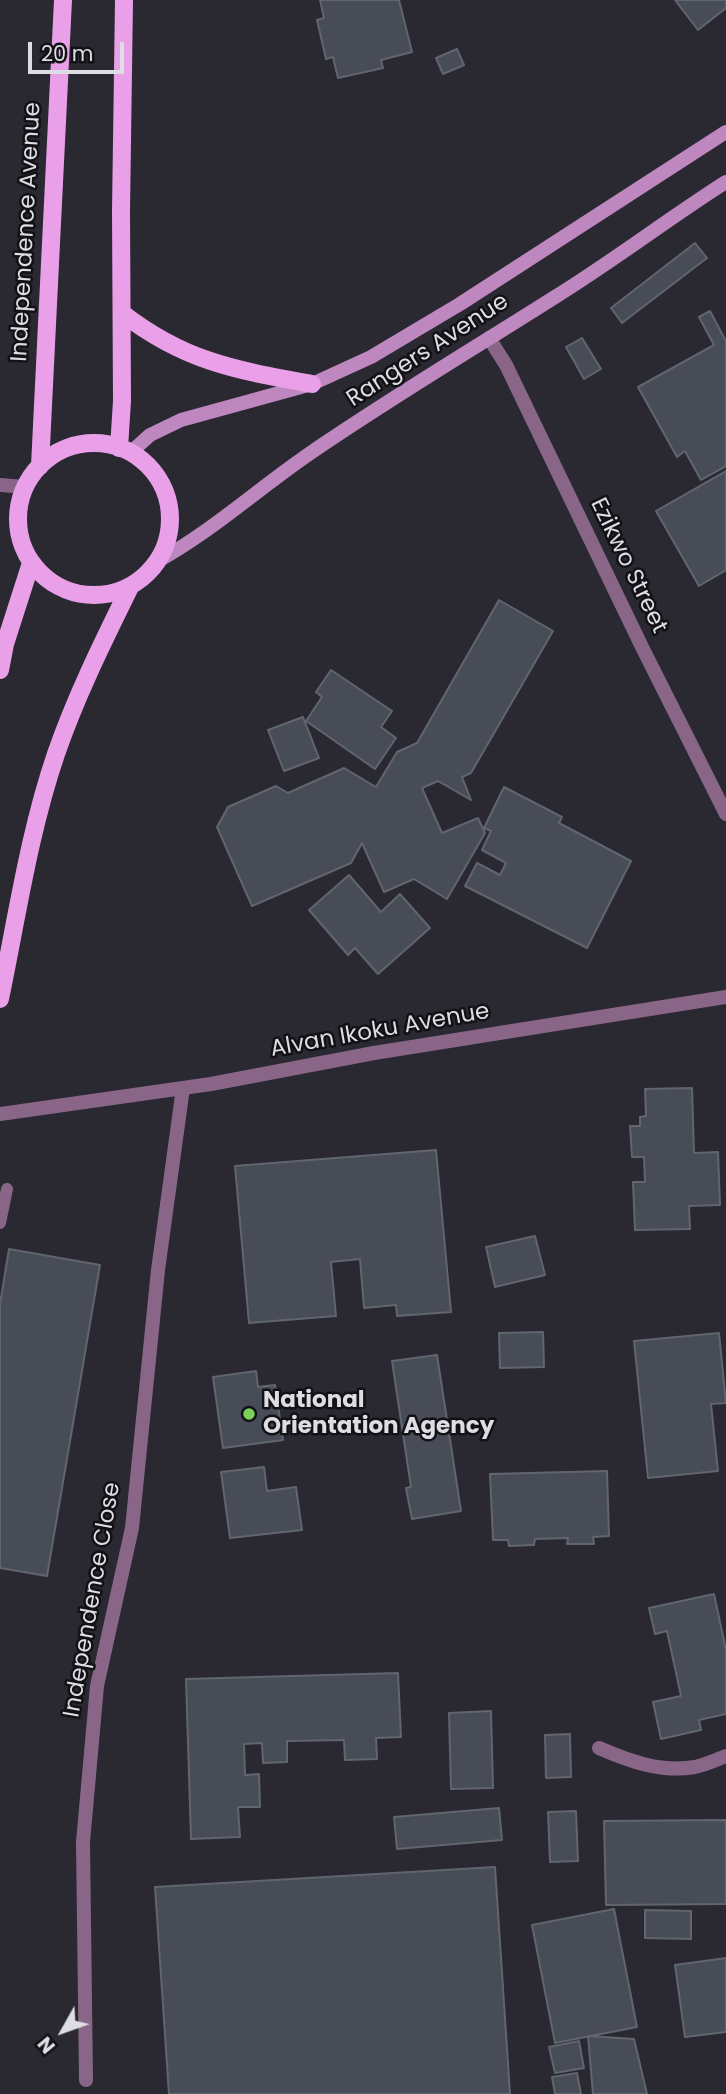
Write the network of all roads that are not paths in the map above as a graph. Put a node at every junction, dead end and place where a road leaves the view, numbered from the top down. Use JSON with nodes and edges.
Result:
{"nodes":[{"id":1,"x":63,"y":0,"type":"edge"},
{"id":2,"x":124,"y":0,"type":"edge"},
{"id":3,"x":726,"y":132,"type":"edge"},
{"id":4,"x":726,"y":182,"type":"edge"},
{"id":5,"x":122,"y":313,"type":"junction"},
{"id":6,"x":489,"y":338,"type":"junction"},
{"id":7,"x":312,"y":384,"type":"junction"},
{"id":8,"x":124,"y":450,"type":"junction"},
{"id":9,"x":40,"y":466,"type":"junction"},
{"id":10,"x":0,"y":485,"type":"edge"},
{"id":11,"x":25,"y":487,"type":"junction"},
{"id":12,"x":158,"y":561,"type":"junction"},
{"id":13,"x":32,"y":563,"type":"junction"},
{"id":14,"x":130,"y":587,"type":"junction"},
{"id":15,"x":0,"y":670,"type":"edge"},
{"id":16,"x":726,"y":814,"type":"edge"},
{"id":17,"x":726,"y":997,"type":"edge"},
{"id":18,"x":0,"y":999,"type":"edge"},
{"id":19,"x":183,"y":1088,"type":"junction"},
{"id":20,"x":0,"y":1114,"type":"edge"},
{"id":21,"x":7,"y":1189,"type":"dead end"},
{"id":22,"x":0,"y":1223,"type":"edge"},
{"id":23,"x":599,"y":1748,"type":"dead end"},
{"id":24,"x":726,"y":1756,"type":"edge"},
{"id":25,"x":86,"y":2080,"type":"dead end"}],
"edges":[{"from":1,"to":9,"type":"main road","name":"Independence Avenue"},
{"from":2,"to":5,"type":"main road"},
{"from":3,"to":7,"type":"main road","name":"Rangers Avenue"},
{"from":4,"to":6,"type":"main road","name":"Rangers Avenue"},
{"from":5,"to":7,"type":"main road"},
{"from":5,"to":8,"type":"main road"},
{"from":6,"to":12,"type":"main road","name":"Rangers Avenue"},
{"from":6,"to":16,"type":"street","name":"Ezikwo Street"},
{"from":7,"to":8,"type":"main road","name":"Rangers Avenue"},
{"from":8,"to":9,"type":"main road"},
{"from":8,"to":12,"type":"main road"},
{"from":9,"to":11,"type":"main road"},
{"from":10,"to":11,"type":"street"},
{"from":11,"to":13,"type":"main road"},
{"from":12,"to":14,"type":"main road"},
{"from":13,"to":14,"type":"main road"},
{"from":13,"to":15,"type":"main road"},
{"from":14,"to":18,"type":"main road"},
{"from":17,"to":19,"type":"street","name":"Alvan Ikoku Avenue"},
{"from":19,"to":20,"type":"street","name":"Alvan Ikoku Avenue"},
{"from":19,"to":25,"type":"street","name":"Independence Close"},
{"from":21,"to":22,"type":"lane"},
{"from":23,"to":24,"type":"street"}]}
